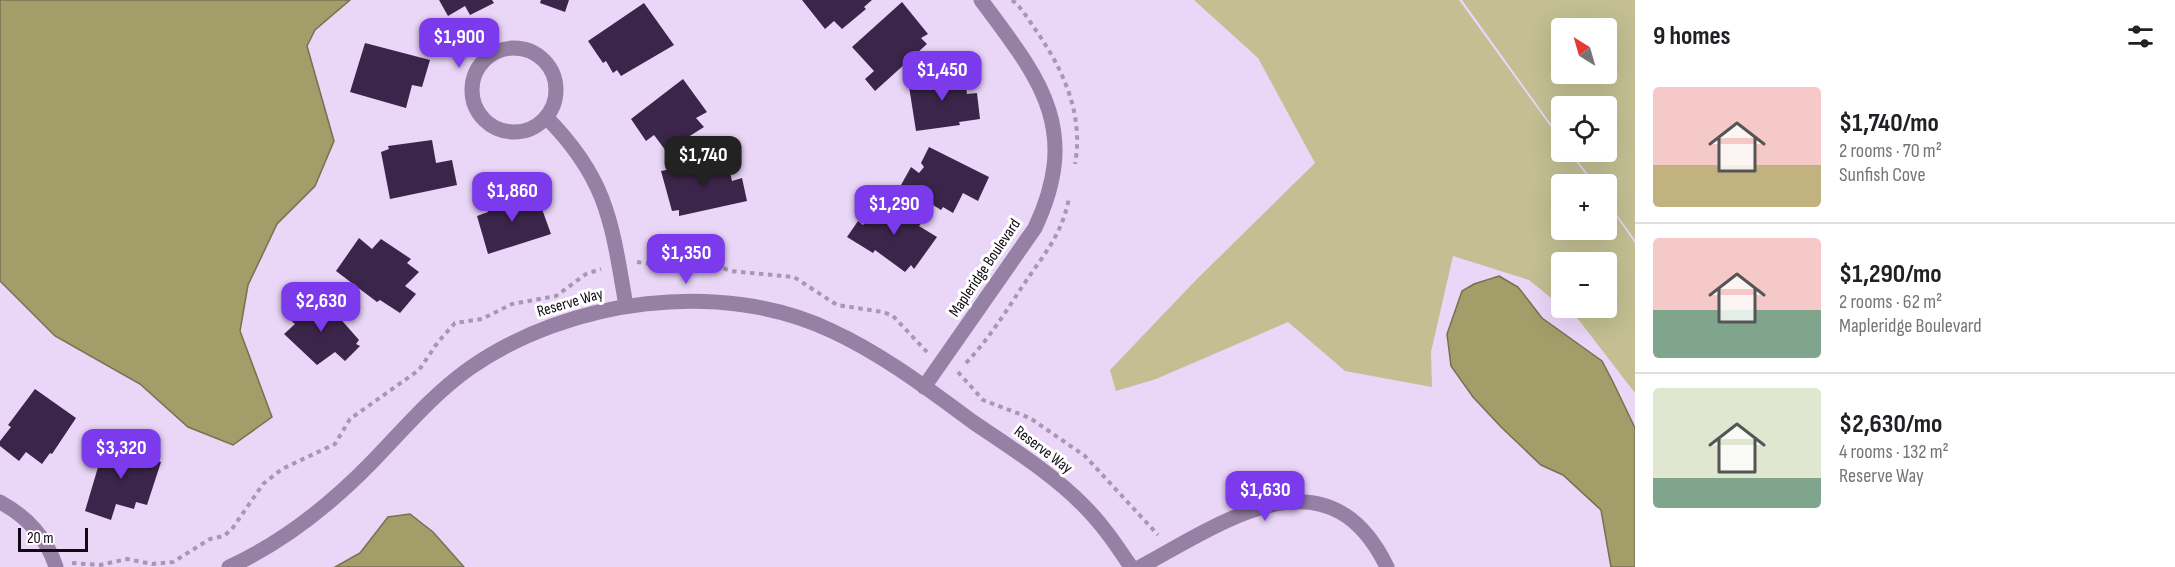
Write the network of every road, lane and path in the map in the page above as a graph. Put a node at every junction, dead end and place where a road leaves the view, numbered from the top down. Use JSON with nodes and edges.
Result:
{"nodes":[{"id":1,"x":981,"y":0,"type":"edge"},
{"id":2,"x":546,"y":117,"type":"junction"},
{"id":3,"x":619,"y":264,"type":"junction"},
{"id":4,"x":627,"y":306,"type":"junction"},
{"id":5,"x":942,"y":362,"type":"junction"},
{"id":6,"x":924,"y":387,"type":"junction"},
{"id":7,"x":0,"y":502,"type":"edge"},
{"id":8,"x":1168,"y":552,"type":"junction"},
{"id":9,"x":62,"y":566,"type":"edge"},
{"id":10,"x":229,"y":567,"type":"edge"},
{"id":11,"x":1131,"y":567,"type":"edge"},
{"id":12,"x":1140,"y":567,"type":"edge"},
{"id":13,"x":1387,"y":567,"type":"edge"}],
"edges":[{"from":1,"to":5,"type":"street","name":"Mapleridge Boulevard"},
{"from":2,"to":2,"type":"street"},
{"from":2,"to":3,"type":"street"},
{"from":3,"to":4,"type":"street"},
{"from":3,"to":5,"type":"path"},
{"from":3,"to":9,"type":"path"},
{"from":4,"to":6,"type":"street","name":"Reserve Way"},
{"from":4,"to":10,"type":"street","name":"Reserve Way"},
{"from":5,"to":6,"type":"street","name":"Mapleridge Boulevard"},
{"from":5,"to":8,"type":"path"},
{"from":6,"to":11,"type":"street","name":"Reserve Way"},
{"from":7,"to":9,"type":"street"},
{"from":8,"to":12,"type":"street"},
{"from":8,"to":13,"type":"street"}]}
